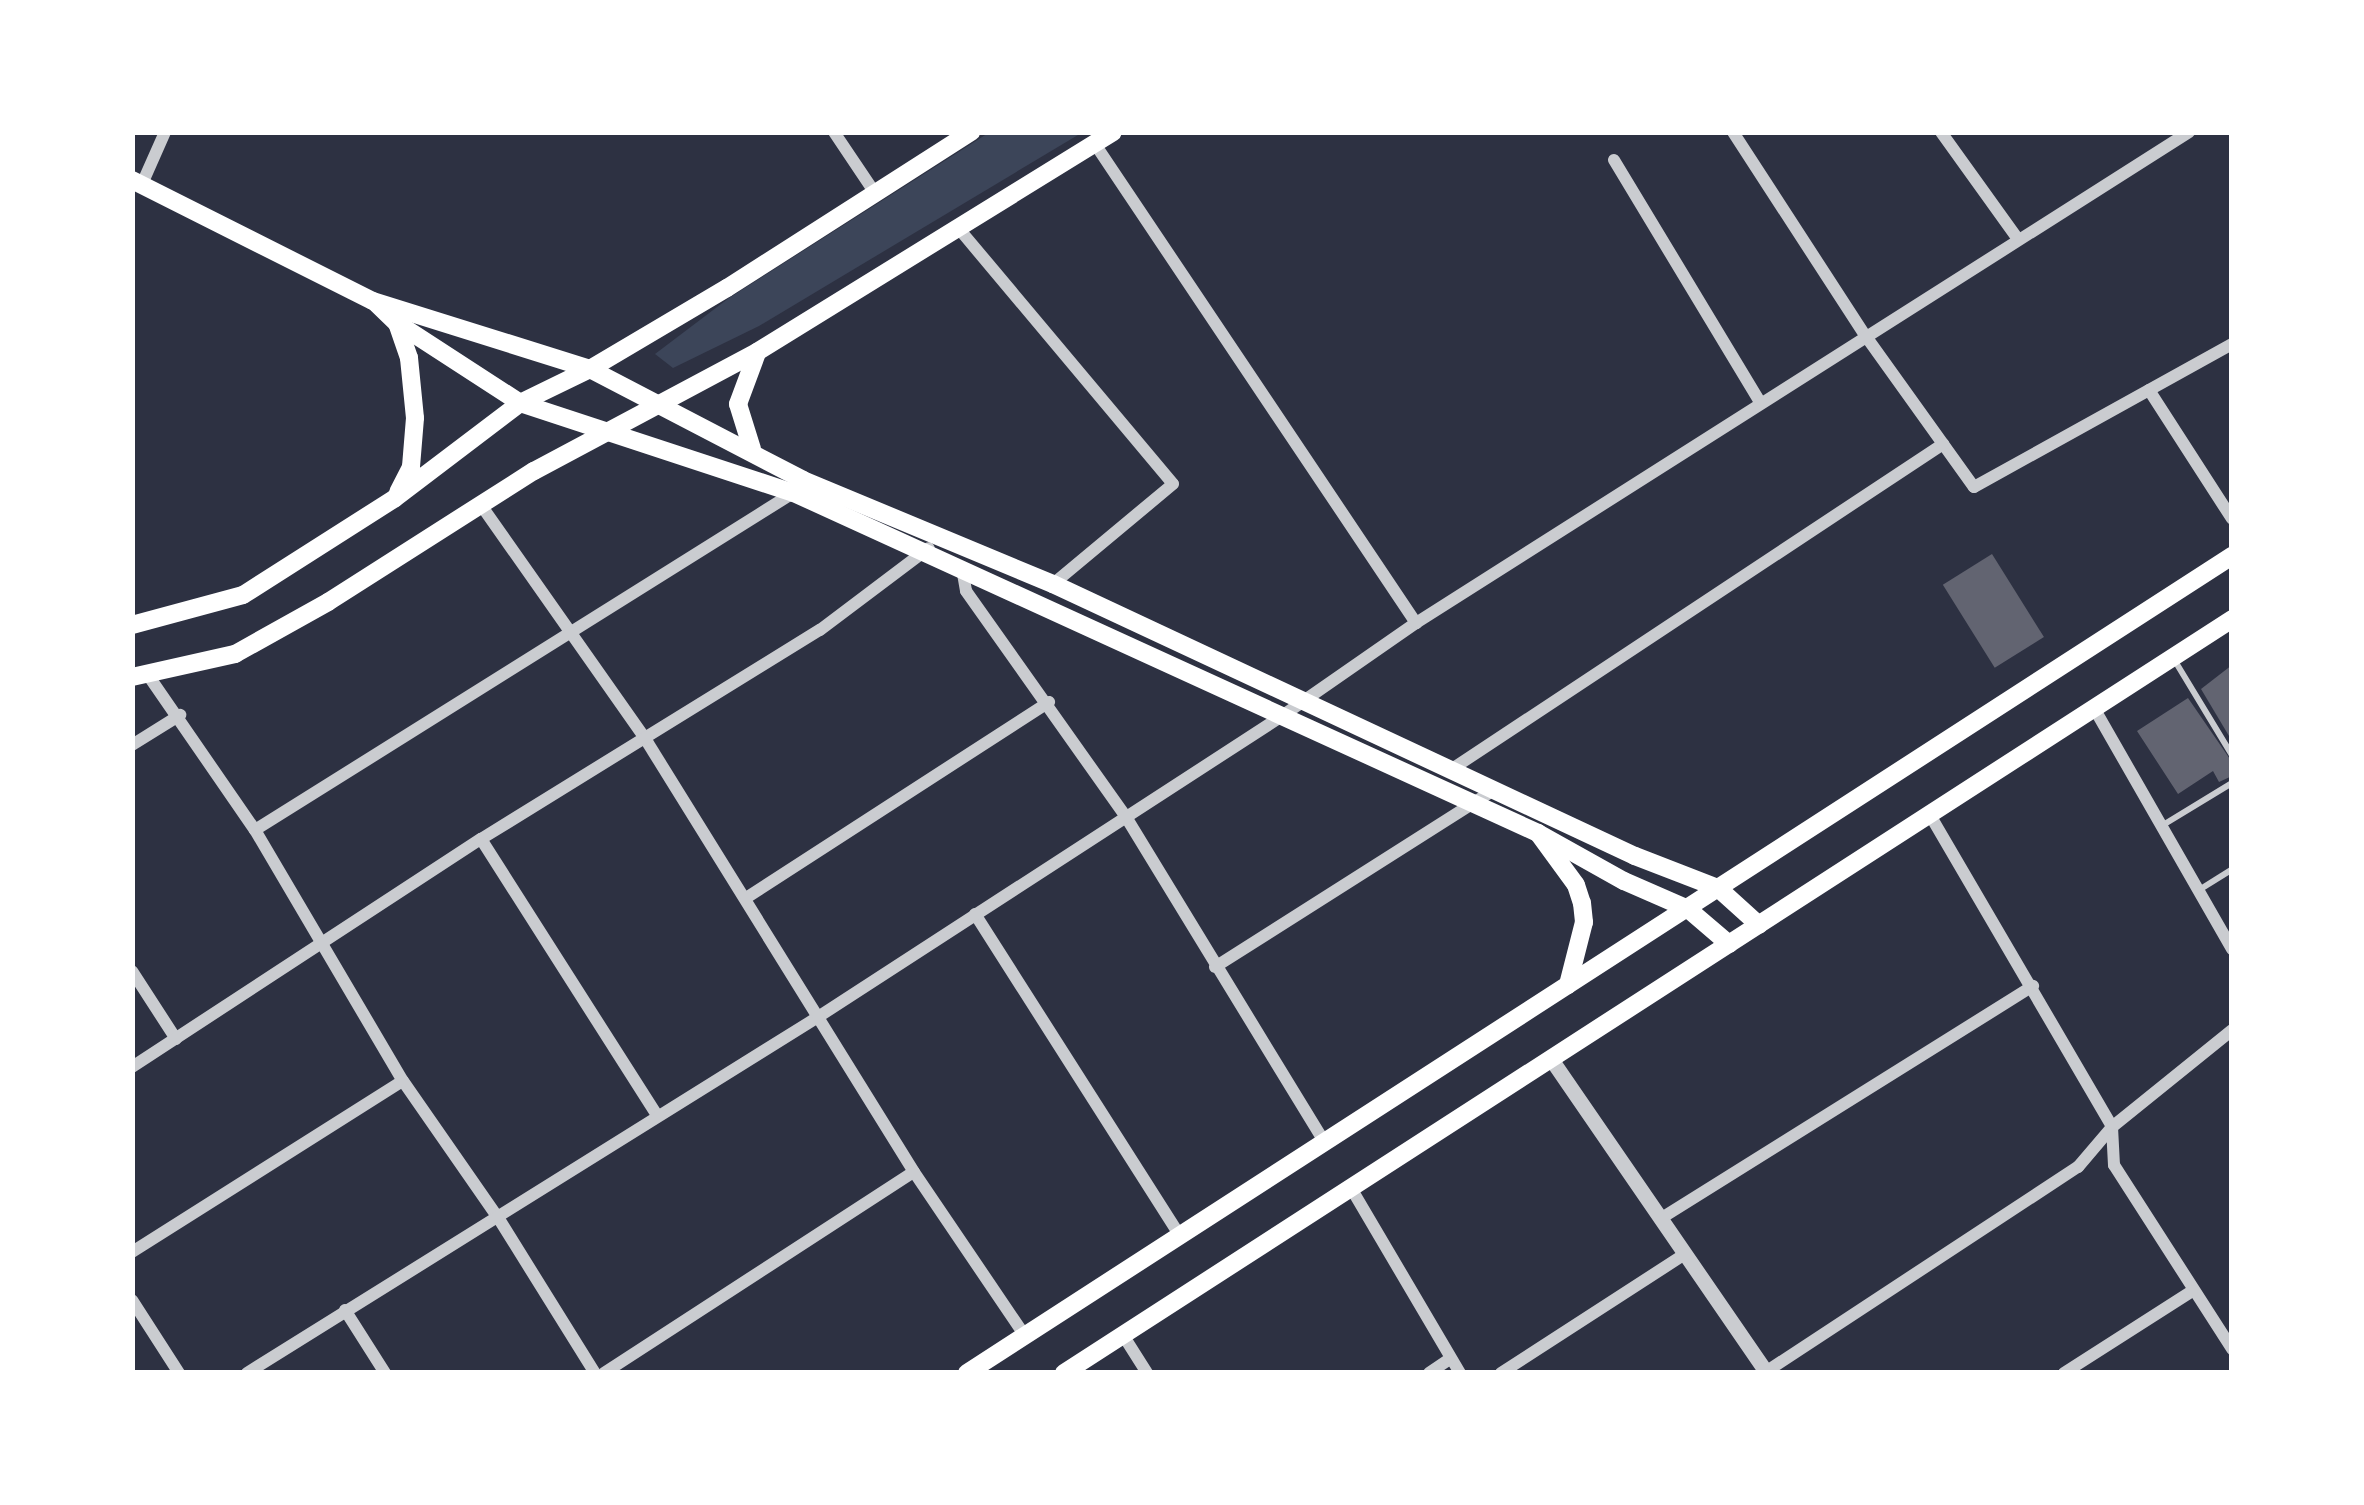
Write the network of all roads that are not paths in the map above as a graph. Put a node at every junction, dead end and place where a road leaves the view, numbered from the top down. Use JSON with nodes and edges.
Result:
{"nodes":[{"id":1,"x":165,"y":132,"type":"edge"},
{"id":2,"x":834,"y":132,"type":"edge"},
{"id":3,"x":971,"y":132,"type":"edge"},
{"id":4,"x":1113,"y":132,"type":"edge"},
{"id":5,"x":1733,"y":132,"type":"edge"},
{"id":6,"x":1941,"y":132,"type":"edge"},
{"id":7,"x":2188,"y":132,"type":"edge"},
{"id":8,"x":1095,"y":144,"type":"junction"},
{"id":9,"x":1614,"y":160,"type":"dead end"},
{"id":10,"x":137,"y":182,"type":"edge"},
{"id":11,"x":875,"y":193,"type":"junction"},
{"id":12,"x":960,"y":230,"type":"junction"},
{"id":13,"x":2018,"y":239,"type":"junction"},
{"id":14,"x":374,"y":301,"type":"junction"},
{"id":15,"x":397,"y":323,"type":"junction"},
{"id":16,"x":1865,"y":335,"type":"junction"},
{"id":17,"x":2232,"y":344,"type":"edge"},
{"id":18,"x":757,"y":352,"type":"junction"},
{"id":19,"x":590,"y":369,"type":"junction"},
{"id":20,"x":2149,"y":390,"type":"junction"},
{"id":21,"x":1760,"y":402,"type":"junction"},
{"id":22,"x":520,"y":403,"type":"junction"},
{"id":23,"x":664,"y":405,"type":"junction"},
{"id":24,"x":614,"y":431,"type":"junction"},
{"id":25,"x":1943,"y":444,"type":"junction"},
{"id":26,"x":752,"y":449,"type":"junction"},
{"id":27,"x":798,"y":486,"type":"junction"},
{"id":28,"x":395,"y":498,"type":"junction"},
{"id":29,"x":482,"y":505,"type":"junction"},
{"id":30,"x":2232,"y":519,"type":"edge"},
{"id":31,"x":930,"y":547,"type":"junction"},
{"id":32,"x":972,"y":552,"type":"junction"},
{"id":33,"x":2232,"y":556,"type":"edge"},
{"id":34,"x":960,"y":571,"type":"junction"},
{"id":35,"x":1053,"y":584,"type":"junction"},
{"id":36,"x":2232,"y":620,"type":"edge"},
{"id":37,"x":1416,"y":623,"type":"junction"},
{"id":38,"x":132,"y":625,"type":"edge"},
{"id":39,"x":574,"y":631,"type":"junction"},
{"id":40,"x":2173,"y":658,"type":"junction"},
{"id":41,"x":140,"y":676,"type":"edge"},
{"id":42,"x":1299,"y":701,"type":"junction"},
{"id":43,"x":1049,"y":702,"type":"junction"},
{"id":44,"x":2094,"y":708,"type":"junction"},
{"id":45,"x":179,"y":715,"type":"junction"},
{"id":46,"x":1282,"y":716,"type":"junction"},
{"id":47,"x":646,"y":740,"type":"junction"},
{"id":48,"x":132,"y":745,"type":"edge"},
{"id":49,"x":2232,"y":755,"type":"edge"},
{"id":50,"x":1452,"y":769,"type":"junction"},
{"id":51,"x":2232,"y":783,"type":"edge"},
{"id":52,"x":1494,"y":790,"type":"junction"},
{"id":53,"x":1476,"y":805,"type":"junction"},
{"id":54,"x":1930,"y":815,"type":"junction"},
{"id":55,"x":1126,"y":817,"type":"junction"},
{"id":56,"x":2162,"y":826,"type":"junction"},
{"id":57,"x":255,"y":830,"type":"junction"},
{"id":58,"x":1538,"y":833,"type":"junction"},
{"id":59,"x":481,"y":839,"type":"junction"},
{"id":60,"x":2232,"y":869,"type":"edge"},
{"id":61,"x":1718,"y":888,"type":"junction"},
{"id":62,"x":2199,"y":890,"type":"junction"},
{"id":63,"x":746,"y":898,"type":"junction"},
{"id":64,"x":1688,"y":908,"type":"junction"},
{"id":65,"x":975,"y":914,"type":"junction"},
{"id":66,"x":1759,"y":925,"type":"junction"},
{"id":67,"x":1729,"y":944,"type":"junction"},
{"id":68,"x":321,"y":946,"type":"junction"},
{"id":69,"x":2232,"y":949,"type":"edge"},
{"id":70,"x":1215,"y":967,"type":"junction"},
{"id":71,"x":132,"y":971,"type":"edge"},
{"id":72,"x":1568,"y":985,"type":"junction"},
{"id":73,"x":2033,"y":986,"type":"junction"},
{"id":74,"x":818,"y":1017,"type":"junction"},
{"id":75,"x":2232,"y":1030,"type":"edge"},
{"id":76,"x":176,"y":1039,"type":"junction"},
{"id":77,"x":1551,"y":1059,"type":"junction"},
{"id":78,"x":132,"y":1067,"type":"edge"},
{"id":79,"x":403,"y":1081,"type":"junction"},
{"id":80,"x":657,"y":1115,"type":"junction"},
{"id":81,"x":2112,"y":1127,"type":"junction"},
{"id":82,"x":1324,"y":1142,"type":"junction"},
{"id":83,"x":914,"y":1172,"type":"junction"},
{"id":84,"x":1351,"y":1188,"type":"junction"},
{"id":85,"x":499,"y":1219,"type":"junction"},
{"id":86,"x":1660,"y":1219,"type":"junction"},
{"id":87,"x":1180,"y":1236,"type":"junction"},
{"id":88,"x":132,"y":1252,"type":"edge"},
{"id":89,"x":1685,"y":1255,"type":"junction"},
{"id":90,"x":2192,"y":1291,"type":"junction"},
{"id":91,"x":132,"y":1300,"type":"edge"},
{"id":92,"x":345,"y":1310,"type":"junction"},
{"id":93,"x":1123,"y":1335,"type":"junction"},
{"id":94,"x":1025,"y":1336,"type":"junction"},
{"id":95,"x":2232,"y":1349,"type":"edge"},
{"id":96,"x":1450,"y":1359,"type":"junction"},
{"id":97,"x":178,"y":1373,"type":"edge"},
{"id":98,"x":247,"y":1373,"type":"edge"},
{"id":99,"x":385,"y":1373,"type":"edge"},
{"id":100,"x":599,"y":1373,"type":"edge"},
{"id":101,"x":967,"y":1373,"type":"edge"},
{"id":102,"x":1064,"y":1373,"type":"edge"},
{"id":103,"x":1147,"y":1373,"type":"edge"},
{"id":104,"x":1429,"y":1373,"type":"edge"},
{"id":105,"x":1460,"y":1373,"type":"edge"},
{"id":106,"x":1501,"y":1373,"type":"edge"},
{"id":107,"x":1766,"y":1373,"type":"edge"},
{"id":108,"x":2064,"y":1373,"type":"edge"}],
"edges":[{"from":1,"to":10,"type":"street"},
{"from":2,"to":11,"type":"street"},
{"from":3,"to":11,"type":"main road"},
{"from":4,"to":8,"type":"main road"},
{"from":5,"to":16,"type":"street"},
{"from":6,"to":13,"type":"street"},
{"from":7,"to":13,"type":"street"},
{"from":8,"to":12,"type":"main road"},
{"from":8,"to":37,"type":"street"},
{"from":9,"to":21,"type":"street"},
{"from":10,"to":14,"type":"main road"},
{"from":11,"to":19,"type":"main road"},
{"from":12,"to":18,"type":"main road"},
{"from":12,"to":35,"type":"street"},
{"from":13,"to":16,"type":"street"},
{"from":14,"to":15,"type":"main road"},
{"from":14,"to":19,"type":"main road"},
{"from":15,"to":22,"type":"main road"},
{"from":15,"to":28,"type":"main road"},
{"from":16,"to":21,"type":"street"},
{"from":16,"to":25,"type":"street"},
{"from":17,"to":20,"type":"street"},
{"from":18,"to":23,"type":"main road"},
{"from":18,"to":26,"type":"main road"},
{"from":19,"to":22,"type":"main road"},
{"from":19,"to":23,"type":"main road"},
{"from":20,"to":25,"type":"street"},
{"from":20,"to":30,"type":"street"},
{"from":21,"to":37,"type":"street"},
{"from":22,"to":24,"type":"main road"},
{"from":22,"to":28,"type":"main road"},
{"from":23,"to":24,"type":"main road"},
{"from":23,"to":26,"type":"main road"},
{"from":24,"to":27,"type":"main road"},
{"from":24,"to":29,"type":"main road"},
{"from":25,"to":50,"type":"street"},
{"from":26,"to":27,"type":"main road"},
{"from":27,"to":31,"type":"main road"},
{"from":27,"to":39,"type":"street"},
{"from":28,"to":38,"type":"main road"},
{"from":29,"to":39,"type":"street"},
{"from":29,"to":41,"type":"main road"},
{"from":31,"to":32,"type":"main road"},
{"from":31,"to":34,"type":"main road"},
{"from":31,"to":47,"type":"street"},
{"from":32,"to":34,"type":"street"},
{"from":32,"to":35,"type":"main road"},
{"from":33,"to":61,"type":"main road"},
{"from":34,"to":43,"type":"street"},
{"from":34,"to":46,"type":"main road"},
{"from":35,"to":42,"type":"main road"},
{"from":36,"to":40,"type":"main road"},
{"from":37,"to":42,"type":"street"},
{"from":39,"to":47,"type":"street"},
{"from":39,"to":57,"type":"street"},
{"from":40,"to":44,"type":"main road"},
{"from":40,"to":49,"type":"lane"},
{"from":41,"to":45,"type":"street"},
{"from":42,"to":46,"type":"street"},
{"from":42,"to":50,"type":"main road"},
{"from":43,"to":55,"type":"street"},
{"from":43,"to":63,"type":"street"},
{"from":44,"to":54,"type":"main road"},
{"from":44,"to":56,"type":"street"},
{"from":45,"to":48,"type":"street"},
{"from":45,"to":57,"type":"street"},
{"from":46,"to":53,"type":"main road"},
{"from":46,"to":55,"type":"street"},
{"from":47,"to":59,"type":"street"},
{"from":47,"to":63,"type":"street"},
{"from":50,"to":52,"type":"main road"},
{"from":51,"to":56,"type":"lane"},
{"from":52,"to":53,"type":"street"},
{"from":52,"to":61,"type":"main road"},
{"from":53,"to":58,"type":"main road"},
{"from":53,"to":70,"type":"street"},
{"from":54,"to":66,"type":"main road"},
{"from":54,"to":73,"type":"street"},
{"from":55,"to":65,"type":"street"},
{"from":55,"to":70,"type":"street"},
{"from":56,"to":62,"type":"street"},
{"from":57,"to":68,"type":"street"},
{"from":58,"to":64,"type":"main road"},
{"from":58,"to":72,"type":"main road"},
{"from":59,"to":68,"type":"street"},
{"from":59,"to":80,"type":"street"},
{"from":60,"to":62,"type":"lane"},
{"from":61,"to":64,"type":"main road"},
{"from":61,"to":66,"type":"main road"},
{"from":62,"to":69,"type":"street"},
{"from":63,"to":74,"type":"street"},
{"from":64,"to":67,"type":"main road"},
{"from":64,"to":72,"type":"main road"},
{"from":65,"to":74,"type":"street"},
{"from":65,"to":87,"type":"street"},
{"from":66,"to":67,"type":"main road"},
{"from":67,"to":77,"type":"main road"},
{"from":68,"to":76,"type":"street"},
{"from":68,"to":79,"type":"street"},
{"from":70,"to":82,"type":"street"},
{"from":71,"to":76,"type":"street"},
{"from":72,"to":82,"type":"main road"},
{"from":73,"to":81,"type":"street"},
{"from":73,"to":86,"type":"street"},
{"from":74,"to":80,"type":"street"},
{"from":74,"to":83,"type":"street"},
{"from":75,"to":81,"type":"street"},
{"from":76,"to":78,"type":"street"},
{"from":77,"to":84,"type":"main road"},
{"from":77,"to":86,"type":"street"},
{"from":79,"to":85,"type":"street"},
{"from":79,"to":88,"type":"street"},
{"from":80,"to":85,"type":"street"},
{"from":81,"to":90,"type":"street"},
{"from":81,"to":107,"type":"street"},
{"from":82,"to":87,"type":"main road"},
{"from":83,"to":94,"type":"street"},
{"from":83,"to":100,"type":"street"},
{"from":84,"to":93,"type":"main road"},
{"from":84,"to":96,"type":"street"},
{"from":85,"to":92,"type":"street"},
{"from":85,"to":100,"type":"street"},
{"from":86,"to":89,"type":"street"},
{"from":87,"to":94,"type":"main road"},
{"from":89,"to":106,"type":"street"},
{"from":89,"to":107,"type":"street"},
{"from":90,"to":95,"type":"street"},
{"from":90,"to":108,"type":"street"},
{"from":91,"to":97,"type":"street"},
{"from":92,"to":98,"type":"street"},
{"from":92,"to":99,"type":"street"},
{"from":93,"to":102,"type":"main road"},
{"from":93,"to":103,"type":"street"},
{"from":94,"to":101,"type":"main road"},
{"from":96,"to":104,"type":"street"},
{"from":96,"to":105,"type":"street"}]}
